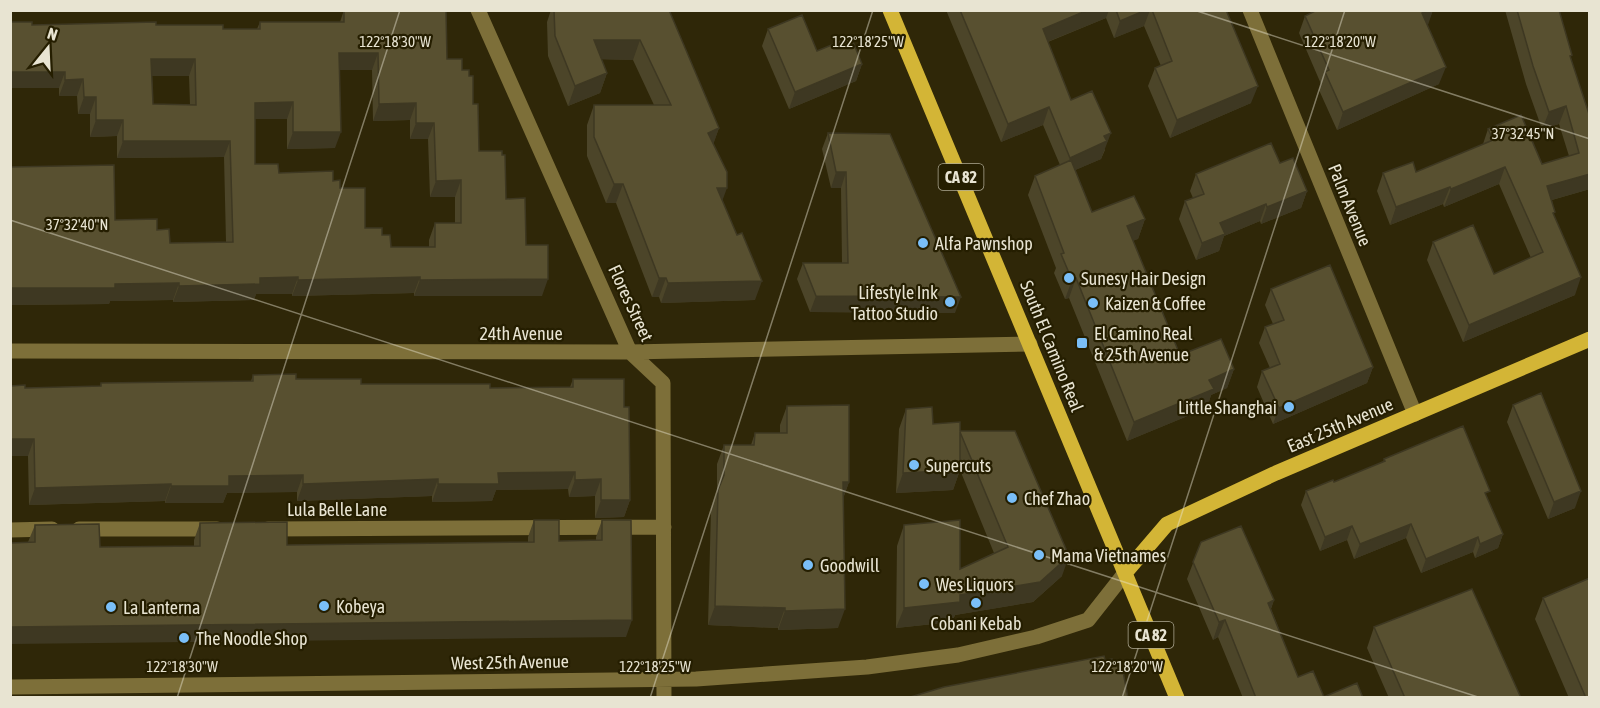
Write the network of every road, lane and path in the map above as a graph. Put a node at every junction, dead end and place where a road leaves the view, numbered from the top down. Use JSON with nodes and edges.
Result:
{"nodes":[{"id":1,"x":478,"y":10,"type":"edge"},
{"id":2,"x":890,"y":10,"type":"edge"},
{"id":3,"x":1250,"y":10,"type":"edge"},
{"id":4,"x":1590,"y":339,"type":"edge"},
{"id":5,"x":1030,"y":344,"type":"junction"},
{"id":6,"x":10,"y":351,"type":"edge"},
{"id":7,"x":630,"y":352,"type":"junction"},
{"id":8,"x":1415,"y":414,"type":"junction"},
{"id":9,"x":664,"y":527,"type":"junction"},
{"id":10,"x":10,"y":530,"type":"edge"},
{"id":11,"x":1125,"y":573,"type":"junction"},
{"id":12,"x":664,"y":680,"type":"junction"},
{"id":13,"x":10,"y":687,"type":"edge"},
{"id":14,"x":664,"y":698,"type":"edge"},
{"id":15,"x":1178,"y":698,"type":"edge"}],
"edges":[{"from":1,"to":7,"type":"street","name":"Flores Street"},
{"from":2,"to":5,"type":"main road","name":"South El Camino Real","number":"CA 82"},
{"from":3,"to":8,"type":"street","name":"Palm Avenue"},
{"from":4,"to":8,"type":"main road","name":"East 25th Avenue"},
{"from":5,"to":7,"type":"street","name":"24th Avenue"},
{"from":5,"to":11,"type":"main road","name":"South El Camino Real","number":"CA 82"},
{"from":6,"to":7,"type":"street","name":"24th Avenue"},
{"from":7,"to":9,"type":"street","name":"Flores Street"},
{"from":8,"to":11,"type":"main road","name":"East 25th Avenue"},
{"from":9,"to":10,"type":"street","name":"Lula Belle Lane"},
{"from":9,"to":12,"type":"street","name":"Flores Street"},
{"from":11,"to":12,"type":"street","name":"West 25th Avenue"},
{"from":11,"to":15,"type":"main road","name":"South El Camino Real","number":"CA 82"},
{"from":12,"to":13,"type":"street","name":"West 25th Avenue"},
{"from":12,"to":14,"type":"street","name":"Flores Street"}]}
